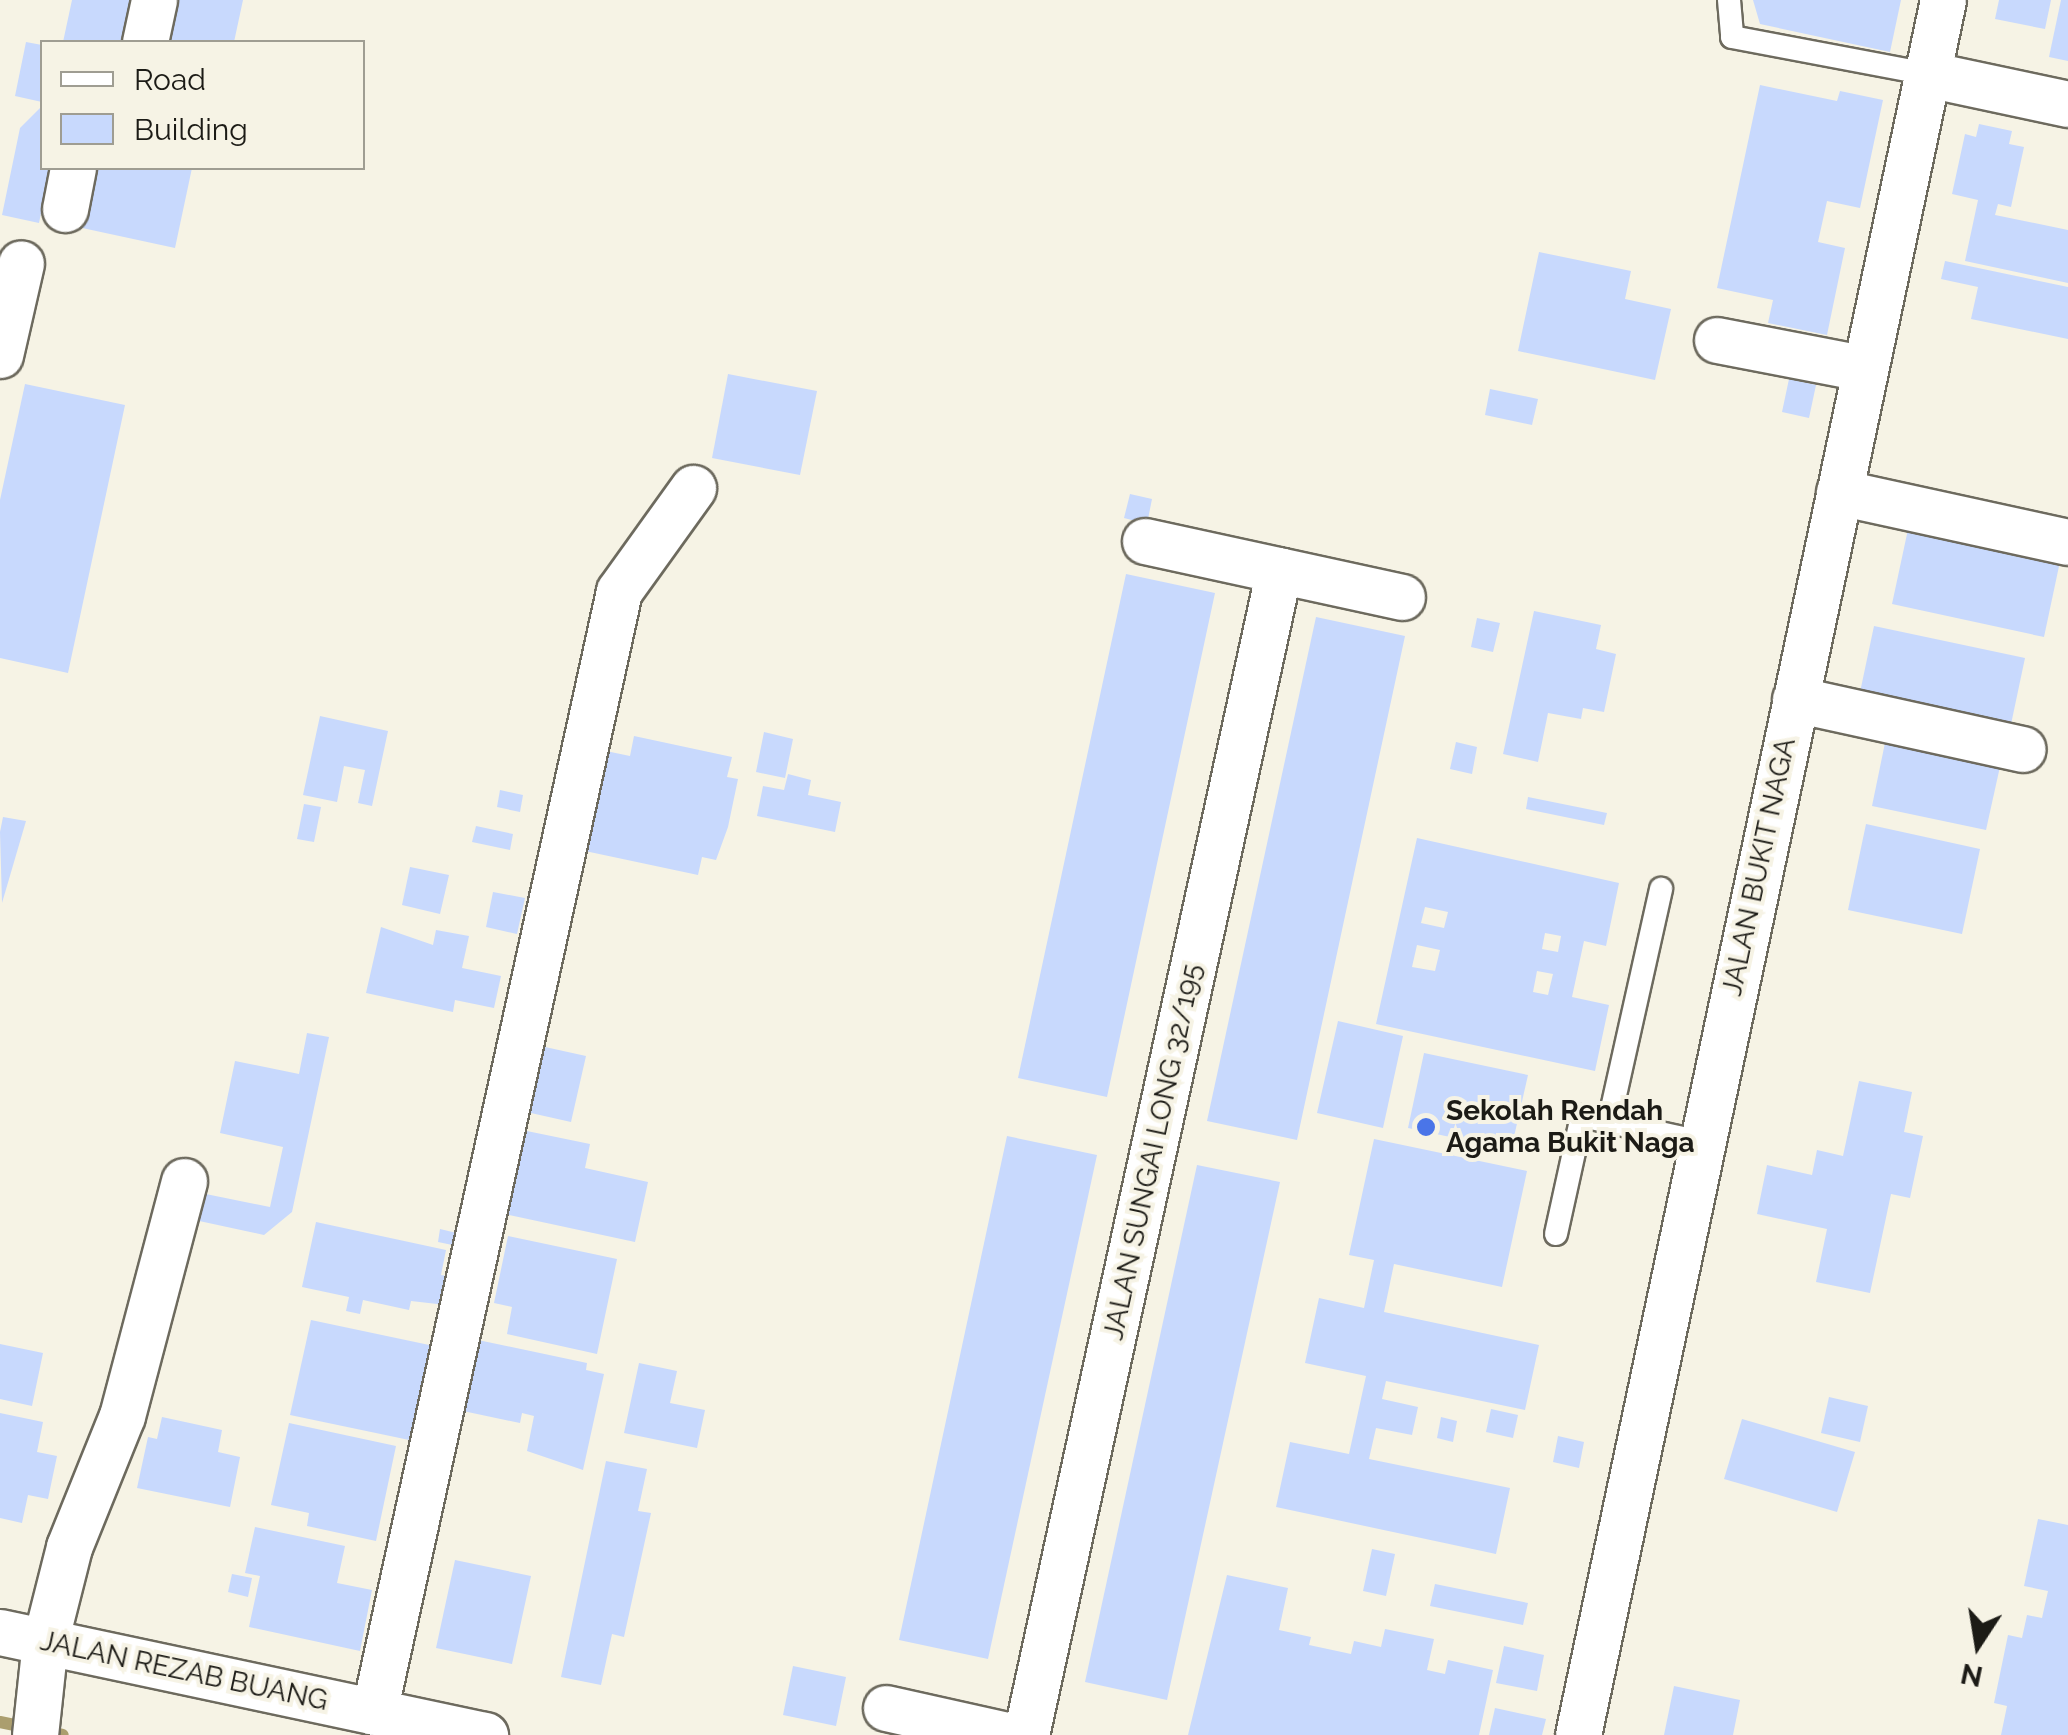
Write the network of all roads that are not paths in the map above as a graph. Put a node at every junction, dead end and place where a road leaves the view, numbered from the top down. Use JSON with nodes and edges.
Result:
{"nodes":[{"id":1,"x":154,"y":0,"type":"edge"},
{"id":2,"x":1729,"y":0,"type":"edge"},
{"id":3,"x":1943,"y":0,"type":"edge"},
{"id":4,"x":146,"y":40,"type":"edge"},
{"id":5,"x":1927,"y":74,"type":"junction"},
{"id":6,"x":2068,"y":104,"type":"edge"},
{"id":7,"x":20,"y":263,"type":"dead end"},
{"id":8,"x":1717,"y":340,"type":"dead end"},
{"id":9,"x":0,"y":355,"type":"edge"},
{"id":10,"x":1862,"y":368,"type":"junction"},
{"id":11,"x":693,"y":488,"type":"dead end"},
{"id":12,"x":1839,"y":492,"type":"junction"},
{"id":13,"x":1144,"y":541,"type":"dead end"},
{"id":14,"x":2068,"y":542,"type":"edge"},
{"id":15,"x":1279,"y":570,"type":"junction"},
{"id":16,"x":1402,"y":597,"type":"dead end"},
{"id":17,"x":1795,"y":699,"type":"junction"},
{"id":18,"x":2023,"y":749,"type":"dead end"},
{"id":19,"x":1661,"y":890,"type":"dead end"},
{"id":20,"x":1610,"y":1122,"type":"junction"},
{"id":21,"x":1701,"y":1142,"type":"junction"},
{"id":22,"x":184,"y":1181,"type":"dead end"},
{"id":23,"x":1556,"y":1234,"type":"dead end"},
{"id":24,"x":0,"y":1632,"type":"edge"},
{"id":25,"x":44,"y":1642,"type":"junction"},
{"id":26,"x":886,"y":1708,"type":"dead end"},
{"id":27,"x":374,"y":1712,"type":"junction"},
{"id":28,"x":37,"y":1717,"type":"edge"},
{"id":29,"x":484,"y":1735,"type":"edge"},
{"id":30,"x":1007,"y":1735,"type":"edge"},
{"id":31,"x":1026,"y":1735,"type":"edge"},
{"id":32,"x":1578,"y":1735,"type":"edge"}],
"edges":[{"from":1,"to":4,"type":"street"},
{"from":2,"to":5,"type":"lane"},
{"from":3,"to":5,"type":"street","name":"JALAN BUKIT NAGA"},
{"from":5,"to":6,"type":"street"},
{"from":5,"to":10,"type":"street","name":"JALAN BUKIT NAGA"},
{"from":7,"to":9,"type":"street"},
{"from":8,"to":10,"type":"street"},
{"from":10,"to":12,"type":"street","name":"JALAN BUKIT NAGA"},
{"from":11,"to":27,"type":"street"},
{"from":12,"to":14,"type":"street"},
{"from":12,"to":17,"type":"street","name":"JALAN BUKIT NAGA"},
{"from":13,"to":15,"type":"street"},
{"from":15,"to":16,"type":"street"},
{"from":15,"to":31,"type":"street","name":"JALAN SUNGAI LONG 32/195"},
{"from":17,"to":18,"type":"street"},
{"from":17,"to":21,"type":"street","name":"JALAN BUKIT NAGA"},
{"from":19,"to":20,"type":"lane"},
{"from":20,"to":21,"type":"lane"},
{"from":20,"to":23,"type":"lane"},
{"from":21,"to":32,"type":"street","name":"JALAN BUKIT NAGA"},
{"from":22,"to":25,"type":"street"},
{"from":24,"to":25,"type":"street","name":"JALAN REZAB BUANG"},
{"from":25,"to":27,"type":"street","name":"JALAN REZAB BUANG"},
{"from":25,"to":28,"type":"street"},
{"from":26,"to":30,"type":"street"},
{"from":27,"to":29,"type":"street","name":"JALAN REZAB BUANG"}]}
